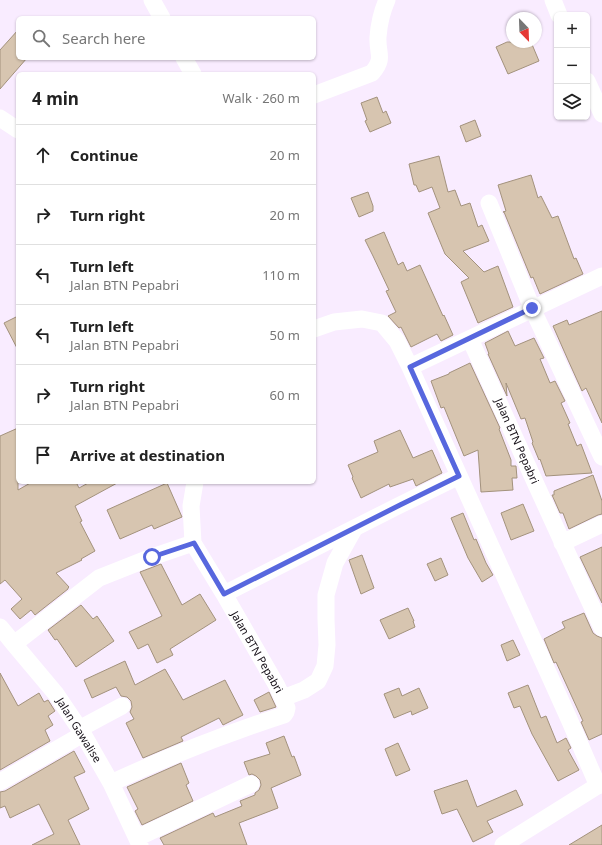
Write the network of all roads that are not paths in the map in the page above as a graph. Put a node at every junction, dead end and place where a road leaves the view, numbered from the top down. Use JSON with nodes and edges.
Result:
{"nodes":[{"id":1,"x":152,"y":0,"type":"edge"},
{"id":2,"x":387,"y":0,"type":"edge"},
{"id":3,"x":553,"y":0,"type":"edge"},
{"id":4,"x":558,"y":12,"type":"edge"},
{"id":5,"x":161,"y":16,"type":"edge"},
{"id":6,"x":185,"y":60,"type":"edge"},
{"id":7,"x":192,"y":72,"type":"edge"},
{"id":8,"x":588,"y":84,"type":"edge"},
{"id":9,"x":316,"y":94,"type":"edge"},
{"id":10,"x":602,"y":114,"type":"edge"},
{"id":11,"x":0,"y":118,"type":"edge"},
{"id":12,"x":16,"y":129,"type":"edge"},
{"id":13,"x":489,"y":203,"type":"dead end"},
{"id":14,"x":600,"y":282,"type":"edge"},
{"id":15,"x":532,"y":308,"type":"junction"},
{"id":16,"x":316,"y":328,"type":"edge"},
{"id":17,"x":470,"y":339,"type":"junction"},
{"id":18,"x":410,"y":367,"type":"junction"},
{"id":19,"x":602,"y":457,"type":"edge"},
{"id":20,"x":459,"y":476,"type":"junction"},
{"id":21,"x":195,"y":484,"type":"edge"},
{"id":22,"x":602,"y":524,"type":"edge"},
{"id":23,"x":354,"y":529,"type":"junction"},
{"id":24,"x":194,"y":543,"type":"junction"},
{"id":25,"x":562,"y":543,"type":"junction"},
{"id":26,"x":224,"y":594,"type":"junction"},
{"id":27,"x":0,"y":627,"type":"edge"},
{"id":28,"x":602,"y":628,"type":"edge"},
{"id":29,"x":14,"y":644,"type":"junction"},
{"id":30,"x":283,"y":698,"type":"junction"},
{"id":31,"x":122,"y":706,"type":"dead end"},
{"id":32,"x":81,"y":732,"type":"junction"},
{"id":33,"x":0,"y":782,"type":"edge"},
{"id":34,"x":111,"y":783,"type":"junction"},
{"id":35,"x":251,"y":784,"type":"dead end"},
{"id":36,"x":600,"y":784,"type":"edge"},
{"id":37,"x":138,"y":841,"type":"edge"},
{"id":38,"x":503,"y":845,"type":"edge"}],
"edges":[{"from":1,"to":5,"type":"street"},
{"from":2,"to":9,"type":"street"},
{"from":3,"to":4,"type":"street"},
{"from":6,"to":7,"type":"street"},
{"from":8,"to":10,"type":"street"},
{"from":11,"to":12,"type":"street"},
{"from":13,"to":15,"type":"street"},
{"from":14,"to":15,"type":"street"},
{"from":15,"to":17,"type":"street"},
{"from":15,"to":19,"type":"street"},
{"from":16,"to":18,"type":"street"},
{"from":17,"to":18,"type":"street"},
{"from":17,"to":25,"type":"street","name":"Jalan BTN Pepabri"},
{"from":18,"to":20,"type":"street"},
{"from":20,"to":23,"type":"street"},
{"from":20,"to":36,"type":"street"},
{"from":21,"to":24,"type":"street"},
{"from":22,"to":25,"type":"street"},
{"from":23,"to":26,"type":"street"},
{"from":23,"to":30,"type":"street"},
{"from":24,"to":26,"type":"street","name":"Jalan BTN Pepabri"},
{"from":24,"to":29,"type":"street"},
{"from":25,"to":28,"type":"street","name":"Jalan BTN Pepabri"},
{"from":26,"to":30,"type":"street","name":"Jalan BTN Pepabri"},
{"from":27,"to":29,"type":"street","name":"Jalan Gawalise"},
{"from":29,"to":32,"type":"street","name":"Jalan Gawalise"},
{"from":30,"to":34,"type":"street","name":"Jalan BTN Pepabri"},
{"from":31,"to":32,"type":"street"},
{"from":32,"to":33,"type":"street"},
{"from":32,"to":34,"type":"street","name":"Jalan Gawalise"},
{"from":34,"to":37,"type":"street","name":"Jalan Gawalise"},
{"from":35,"to":37,"type":"street"},
{"from":36,"to":38,"type":"street"}]}
